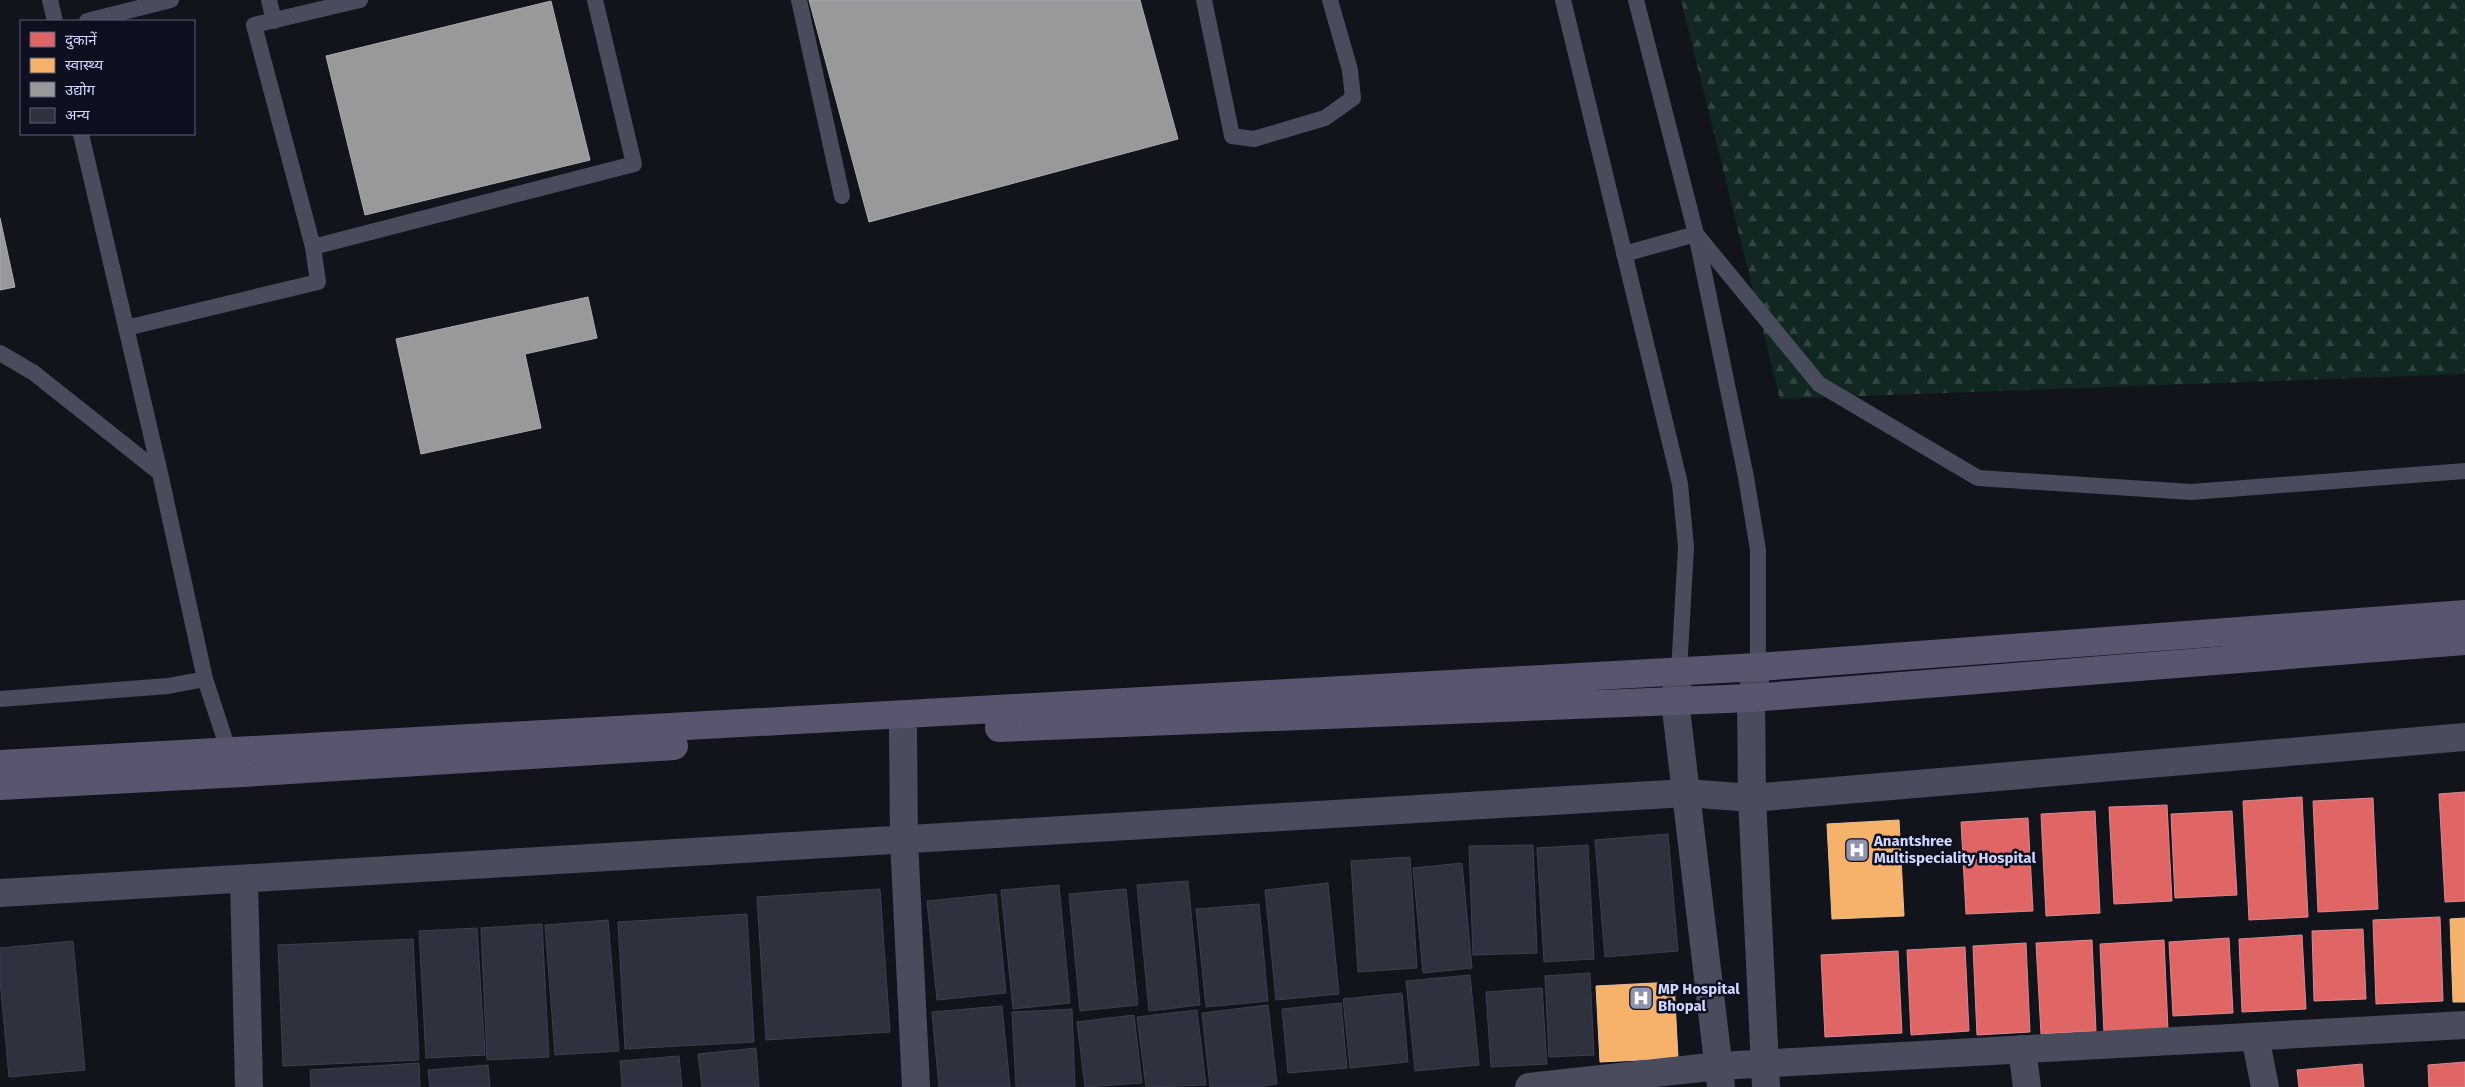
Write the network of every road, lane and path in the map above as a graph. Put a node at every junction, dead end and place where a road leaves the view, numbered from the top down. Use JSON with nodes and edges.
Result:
{"nodes":[{"id":1,"x":50,"y":0,"type":"edge"},
{"id":2,"x":171,"y":0,"type":"edge"},
{"id":3,"x":269,"y":0,"type":"edge"},
{"id":4,"x":360,"y":0,"type":"edge"},
{"id":5,"x":594,"y":0,"type":"edge"},
{"id":6,"x":800,"y":0,"type":"edge"},
{"id":7,"x":1204,"y":0,"type":"edge"},
{"id":8,"x":1330,"y":0,"type":"edge"},
{"id":9,"x":1563,"y":0,"type":"edge"},
{"id":10,"x":1636,"y":0,"type":"edge"},
{"id":11,"x":55,"y":20,"type":"edge"},
{"id":12,"x":91,"y":20,"type":"edge"},
{"id":13,"x":274,"y":21,"type":"junction"},
{"id":14,"x":81,"y":135,"type":"edge"},
{"id":15,"x":842,"y":196,"type":"dead end"},
{"id":16,"x":1696,"y":234,"type":"junction"},
{"id":17,"x":313,"y":247,"type":"junction"},
{"id":18,"x":1624,"y":254,"type":"junction"},
{"id":19,"x":126,"y":328,"type":"junction"},
{"id":20,"x":0,"y":353,"type":"edge"},
{"id":21,"x":2465,"y":471,"type":"edge"},
{"id":22,"x":160,"y":473,"type":"junction"},
{"id":23,"x":2465,"y":614,"type":"edge"},
{"id":24,"x":2465,"y":641,"type":"edge"},
{"id":25,"x":1758,"y":667,"type":"junction"},
{"id":26,"x":1679,"y":671,"type":"junction"},
{"id":27,"x":205,"y":679,"type":"junction"},
{"id":28,"x":1751,"y":698,"type":"junction"},
{"id":29,"x":0,"y":699,"type":"edge"},
{"id":30,"x":1675,"y":701,"type":"junction"},
{"id":31,"x":903,"y":731,"type":"junction"},
{"id":32,"x":2465,"y":737,"type":"edge"},
{"id":33,"x":229,"y":752,"type":"junction"},
{"id":34,"x":0,"y":764,"type":"edge"},
{"id":35,"x":0,"y":786,"type":"edge"},
{"id":36,"x":1686,"y":793,"type":"junction"},
{"id":37,"x":1752,"y":798,"type":"junction"},
{"id":38,"x":904,"y":840,"type":"junction"},
{"id":39,"x":244,"y":879,"type":"junction"},
{"id":40,"x":0,"y":893,"type":"edge"},
{"id":41,"x":2465,"y":1025,"type":"edge"},
{"id":42,"x":2255,"y":1037,"type":"junction"},
{"id":43,"x":2022,"y":1049,"type":"junction"},
{"id":44,"x":1765,"y":1075,"type":"edge"},
{"id":45,"x":1720,"y":1077,"type":"edge"},
{"id":46,"x":249,"y":1087,"type":"edge"},
{"id":47,"x":916,"y":1087,"type":"edge"},
{"id":48,"x":1529,"y":1087,"type":"edge"},
{"id":49,"x":2027,"y":1087,"type":"edge"},
{"id":50,"x":2264,"y":1087,"type":"edge"}],
"edges":[{"from":1,"to":11,"type":"lane"},
{"from":2,"to":12,"type":"lane"},
{"from":3,"to":13,"type":"lane"},
{"from":4,"to":13,"type":"lane"},
{"from":5,"to":17,"type":"lane"},
{"from":6,"to":15,"type":"lane"},
{"from":7,"to":8,"type":"lane"},
{"from":9,"to":18,"type":"lane"},
{"from":10,"to":16,"type":"lane"},
{"from":13,"to":17,"type":"lane"},
{"from":14,"to":19,"type":"lane"},
{"from":16,"to":18,"type":"lane"},
{"from":16,"to":21,"type":"lane"},
{"from":16,"to":25,"type":"lane"},
{"from":17,"to":19,"type":"lane"},
{"from":18,"to":26,"type":"lane"},
{"from":19,"to":22,"type":"lane"},
{"from":20,"to":22,"type":"lane"},
{"from":22,"to":27,"type":"lane"},
{"from":23,"to":25,"type":"main road"},
{"from":24,"to":28,"type":"main road"},
{"from":25,"to":26,"type":"main road"},
{"from":25,"to":28,"type":"street"},
{"from":26,"to":30,"type":"street"},
{"from":26,"to":33,"type":"main road"},
{"from":27,"to":29,"type":"lane"},
{"from":27,"to":33,"type":"lane"},
{"from":28,"to":30,"type":"main road"},
{"from":28,"to":37,"type":"street"},
{"from":30,"to":31,"type":"main road"},
{"from":30,"to":36,"type":"street"},
{"from":31,"to":35,"type":"main road"},
{"from":31,"to":38,"type":"street"},
{"from":32,"to":37,"type":"street"},
{"from":33,"to":34,"type":"main road"},
{"from":36,"to":37,"type":"street"},
{"from":36,"to":38,"type":"street"},
{"from":36,"to":45,"type":"street"},
{"from":37,"to":44,"type":"street"},
{"from":38,"to":39,"type":"street"},
{"from":38,"to":47,"type":"street"},
{"from":39,"to":40,"type":"street"},
{"from":39,"to":46,"type":"street"},
{"from":41,"to":42,"type":"street"},
{"from":42,"to":43,"type":"street"},
{"from":42,"to":50,"type":"street"},
{"from":43,"to":44,"type":"street"},
{"from":43,"to":49,"type":"street"},
{"from":44,"to":45,"type":"street"},
{"from":45,"to":48,"type":"street"}]}
